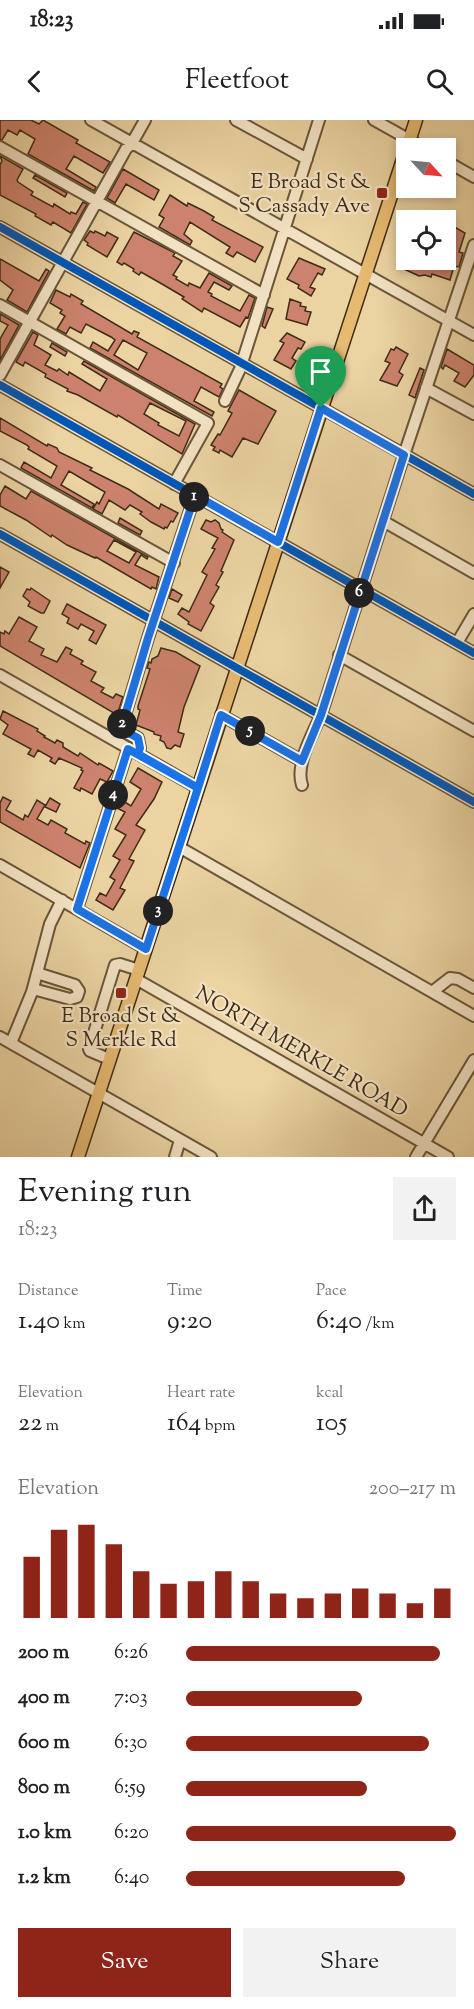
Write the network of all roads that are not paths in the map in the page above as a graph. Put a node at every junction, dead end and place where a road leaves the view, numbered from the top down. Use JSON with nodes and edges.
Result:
{"nodes":[{"id":1,"x":92,"y":120,"type":"edge"},
{"id":2,"x":145,"y":120,"type":"edge"},
{"id":3,"x":236,"y":120,"type":"edge"},
{"id":4,"x":319,"y":120,"type":"edge"},
{"id":5,"x":374,"y":120,"type":"edge"},
{"id":6,"x":416,"y":120,"type":"edge"},
{"id":7,"x":398,"y":138,"type":"edge"},
{"id":8,"x":410,"y":138,"type":"edge"},
{"id":9,"x":132,"y":143,"type":"junction"},
{"id":10,"x":0,"y":147,"type":"edge"},
{"id":11,"x":307,"y":159,"type":"junction"},
{"id":12,"x":456,"y":167,"type":"edge"},
{"id":13,"x":474,"y":177,"type":"edge"},
{"id":14,"x":396,"y":183,"type":"edge"},
{"id":15,"x":97,"y":201,"type":"junction"},
{"id":16,"x":0,"y":227,"type":"edge"},
{"id":17,"x":285,"y":229,"type":"junction"},
{"id":18,"x":473,"y":251,"type":"edge"},
{"id":19,"x":63,"y":263,"type":"junction"},
{"id":20,"x":366,"y":274,"type":"junction"},
{"id":21,"x":264,"y":295,"type":"junction"},
{"id":22,"x":0,"y":305,"type":"edge"},
{"id":23,"x":449,"y":321,"type":"junction"},
{"id":24,"x":30,"y":322,"type":"junction"},
{"id":25,"x":474,"y":335,"type":"edge"},
{"id":26,"x":242,"y":363,"type":"junction"},
{"id":27,"x":0,"y":375,"type":"edge"},
{"id":28,"x":0,"y":385,"type":"edge"},
{"id":29,"x":426,"y":388,"type":"junction"},
{"id":30,"x":225,"y":401,"type":"dead end"},
{"id":31,"x":321,"y":408,"type":"junction"},
{"id":32,"x":474,"y":414,"type":"edge"},
{"id":33,"x":404,"y":455,"type":"junction"},
{"id":34,"x":0,"y":465,"type":"edge"},
{"id":35,"x":174,"y":484,"type":"junction"},
{"id":36,"x":474,"y":494,"type":"edge"},
{"id":37,"x":195,"y":495,"type":"junction"},
{"id":38,"x":382,"y":521,"type":"junction"},
{"id":39,"x":0,"y":534,"type":"edge"},
{"id":40,"x":278,"y":542,"type":"junction"},
{"id":41,"x":174,"y":563,"type":"junction"},
{"id":42,"x":474,"y":573,"type":"edge"},
{"id":43,"x":360,"y":589,"type":"junction"},
{"id":44,"x":474,"y":614,"type":"edge"},
{"id":45,"x":154,"y":621,"type":"junction"},
{"id":46,"x":457,"y":643,"type":"junction"},
{"id":47,"x":474,"y":652,"type":"edge"},
{"id":48,"x":339,"y":655,"type":"junction"},
{"id":49,"x":237,"y":667,"type":"junction"},
{"id":50,"x":0,"y":675,"type":"edge"},
{"id":51,"x":221,"y":715,"type":"junction"},
{"id":52,"x":321,"y":715,"type":"junction"},
{"id":53,"x":121,"y":729,"type":"junction"},
{"id":54,"x":474,"y":731,"type":"edge"},
{"id":55,"x":117,"y":742,"type":"junction"},
{"id":56,"x":133,"y":752,"type":"junction"},
{"id":57,"x":302,"y":761,"type":"junction"},
{"id":58,"x":302,"y":785,"type":"dead end"},
{"id":59,"x":198,"y":788,"type":"junction"},
{"id":60,"x":474,"y":802,"type":"edge"},
{"id":61,"x":179,"y":847,"type":"junction"},
{"id":62,"x":0,"y":865,"type":"edge"},
{"id":63,"x":62,"y":900,"type":"junction"},
{"id":64,"x":77,"y":909,"type":"junction"},
{"id":65,"x":146,"y":949,"type":"junction"},
{"id":66,"x":37,"y":973,"type":"junction"},
{"id":67,"x":137,"y":974,"type":"junction"},
{"id":68,"x":33,"y":988,"type":"junction"},
{"id":69,"x":474,"y":988,"type":"edge"},
{"id":70,"x":432,"y":992,"type":"junction"},
{"id":71,"x":474,"y":1016,"type":"edge"},
{"id":72,"x":0,"y":1037,"type":"edge"},
{"id":73,"x":11,"y":1043,"type":"junction"},
{"id":74,"x":109,"y":1059,"type":"junction"},
{"id":75,"x":474,"y":1060,"type":"edge"},
{"id":76,"x":98,"y":1093,"type":"junction"},
{"id":77,"x":180,"y":1140,"type":"junction"},
{"id":78,"x":424,"y":1143,"type":"junction"},
{"id":79,"x":78,"y":1157,"type":"edge"},
{"id":80,"x":175,"y":1157,"type":"edge"},
{"id":81,"x":211,"y":1157,"type":"edge"},
{"id":82,"x":417,"y":1157,"type":"edge"},
{"id":83,"x":448,"y":1157,"type":"edge"}],
"edges":[{"from":1,"to":9,"type":"street"},
{"from":2,"to":9,"type":"street"},
{"from":3,"to":11,"type":"street"},
{"from":4,"to":11,"type":"street"},
{"from":5,"to":7,"type":"street"},
{"from":6,"to":8,"type":"main road"},
{"from":9,"to":15,"type":"street"},
{"from":9,"to":17,"type":"street"},
{"from":10,"to":15,"type":"street"},
{"from":11,"to":17,"type":"street"},
{"from":12,"to":13,"type":"street"},
{"from":14,"to":20,"type":"main road"},
{"from":15,"to":19,"type":"street"},
{"from":15,"to":21,"type":"street"},
{"from":16,"to":19,"type":"street"},
{"from":17,"to":20,"type":"street"},
{"from":17,"to":21,"type":"street"},
{"from":18,"to":23,"type":"street"},
{"from":19,"to":24,"type":"street"},
{"from":19,"to":26,"type":"street"},
{"from":20,"to":23,"type":"street"},
{"from":20,"to":31,"type":"main road"},
{"from":21,"to":26,"type":"street"},
{"from":22,"to":24,"type":"street"},
{"from":23,"to":25,"type":"street"},
{"from":23,"to":29,"type":"street"},
{"from":24,"to":27,"type":"street"},
{"from":24,"to":35,"type":"street"},
{"from":26,"to":30,"type":"street"},
{"from":26,"to":31,"type":"street"},
{"from":28,"to":35,"type":"street"},
{"from":29,"to":32,"type":"street"},
{"from":29,"to":33,"type":"street"},
{"from":31,"to":33,"type":"street"},
{"from":31,"to":40,"type":"main road"},
{"from":33,"to":36,"type":"street"},
{"from":33,"to":38,"type":"street"},
{"from":34,"to":41,"type":"street"},
{"from":35,"to":37,"type":"street"},
{"from":37,"to":40,"type":"street"},
{"from":37,"to":41,"type":"street"},
{"from":38,"to":42,"type":"street"},
{"from":38,"to":43,"type":"street"},
{"from":39,"to":45,"type":"street"},
{"from":40,"to":43,"type":"street"},
{"from":40,"to":49,"type":"main road"},
{"from":41,"to":45,"type":"street"},
{"from":43,"to":46,"type":"street"},
{"from":43,"to":48,"type":"street"},
{"from":44,"to":46,"type":"street"},
{"from":45,"to":49,"type":"street"},
{"from":45,"to":53,"type":"street"},
{"from":46,"to":47,"type":"street"},
{"from":48,"to":52,"type":"street"},
{"from":48,"to":54,"type":"street"},
{"from":49,"to":51,"type":"main road"},
{"from":49,"to":52,"type":"street"},
{"from":50,"to":55,"type":"street"},
{"from":51,"to":57,"type":"street"},
{"from":51,"to":59,"type":"main road"},
{"from":52,"to":57,"type":"street"},
{"from":52,"to":60,"type":"street"},
{"from":53,"to":55,"type":"street"},
{"from":53,"to":56,"type":"street"},
{"from":55,"to":56,"type":"street"},
{"from":56,"to":59,"type":"street"},
{"from":56,"to":64,"type":"street"},
{"from":57,"to":58,"type":"street"},
{"from":59,"to":61,"type":"main road"},
{"from":61,"to":65,"type":"main road"},
{"from":61,"to":70,"type":"street"},
{"from":62,"to":63,"type":"street"},
{"from":63,"to":64,"type":"street"},
{"from":63,"to":66,"type":"street"},
{"from":64,"to":65,"type":"street"},
{"from":65,"to":67,"type":"main road"},
{"from":66,"to":68,"type":"street"},
{"from":66,"to":68,"type":"street"},
{"from":67,"to":74,"type":"main road"},
{"from":67,"to":74,"type":"street"},
{"from":67,"to":78,"type":"street","name":"NORTH MERKLE ROAD"},
{"from":68,"to":73,"type":"street"},
{"from":69,"to":70,"type":"street"},
{"from":70,"to":71,"type":"street"},
{"from":72,"to":73,"type":"street"},
{"from":73,"to":76,"type":"street"},
{"from":74,"to":76,"type":"main road"},
{"from":75,"to":78,"type":"street"},
{"from":76,"to":77,"type":"street"},
{"from":76,"to":79,"type":"main road"},
{"from":77,"to":80,"type":"street"},
{"from":77,"to":81,"type":"street"},
{"from":78,"to":82,"type":"street"},
{"from":78,"to":83,"type":"street","name":"NORTH MERKLE ROAD"}]}
